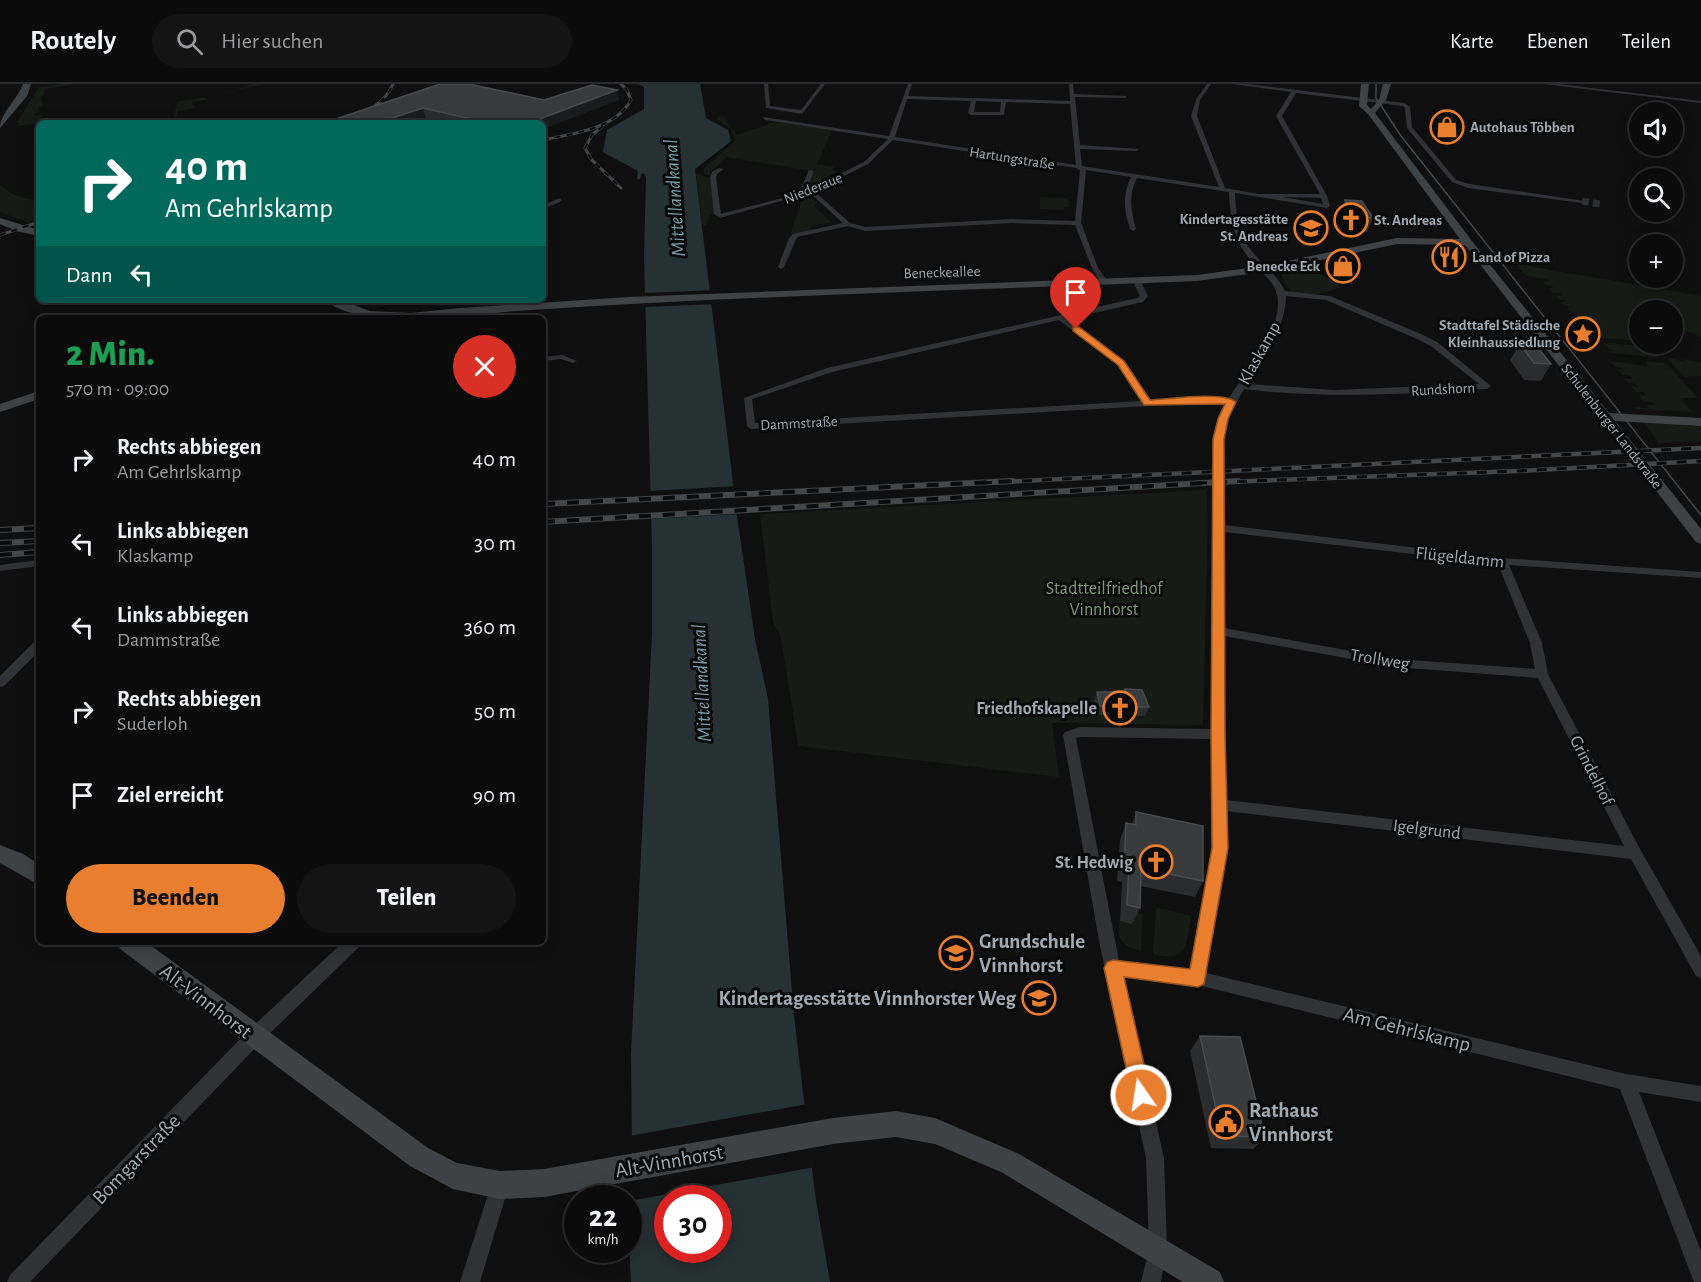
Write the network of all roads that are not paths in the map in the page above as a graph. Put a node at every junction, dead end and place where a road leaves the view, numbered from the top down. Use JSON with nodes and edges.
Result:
{"nodes":[{"id":1,"x":27,"y":84,"type":"edge"},
{"id":2,"x":766,"y":84,"type":"edge"},
{"id":3,"x":823,"y":84,"type":"edge"},
{"id":4,"x":910,"y":84,"type":"edge"},
{"id":5,"x":1071,"y":84,"type":"edge"},
{"id":6,"x":1209,"y":84,"type":"edge"},
{"id":7,"x":1235,"y":84,"type":"edge"},
{"id":8,"x":1305,"y":84,"type":"edge"},
{"id":9,"x":1365,"y":84,"type":"edge"},
{"id":10,"x":1387,"y":84,"type":"edge"},
{"id":11,"x":1546,"y":87,"type":"edge"},
{"id":12,"x":1294,"y":92,"type":"junction"},
{"id":13,"x":1302,"y":93,"type":"junction"},
{"id":14,"x":1072,"y":95,"type":"junction"},
{"id":15,"x":905,"y":97,"type":"junction"},
{"id":16,"x":1125,"y":97,"type":"dead end"},
{"id":17,"x":1362,"y":99,"type":"junction"},
{"id":18,"x":974,"y":100,"type":"junction"},
{"id":19,"x":1004,"y":101,"type":"junction"},
{"id":20,"x":1381,"y":101,"type":"junction"},
{"id":21,"x":1701,"y":102,"type":"edge"},
{"id":22,"x":1073,"y":104,"type":"junction"},
{"id":23,"x":1371,"y":112,"type":"junction"},
{"id":24,"x":765,"y":118,"type":"dead end"},
{"id":25,"x":0,"y":126,"type":"edge"},
{"id":26,"x":891,"y":139,"type":"junction"},
{"id":27,"x":1077,"y":147,"type":"junction"},
{"id":28,"x":1136,"y":149,"type":"dead end"},
{"id":29,"x":721,"y":169,"type":"dead end"},
{"id":30,"x":1081,"y":169,"type":"junction"},
{"id":31,"x":810,"y":171,"type":"dead end"},
{"id":32,"x":1135,"y":176,"type":"junction"},
{"id":33,"x":810,"y":191,"type":"junction"},
{"id":34,"x":1223,"y":191,"type":"junction"},
{"id":35,"x":1232,"y":192,"type":"junction"},
{"id":36,"x":1263,"y":194,"type":"junction"},
{"id":37,"x":1324,"y":196,"type":"junction"},
{"id":38,"x":560,"y":200,"type":"dead end"},
{"id":39,"x":1582,"y":201,"type":"tunnel mouth"},
{"id":40,"x":546,"y":206,"type":"edge"},
{"id":41,"x":0,"y":221,"type":"edge"},
{"id":42,"x":848,"y":224,"type":"junction"},
{"id":43,"x":1078,"y":224,"type":"junction"},
{"id":44,"x":1132,"y":229,"type":"dead end"},
{"id":45,"x":36,"y":232,"type":"edge"},
{"id":46,"x":1468,"y":242,"type":"junction"},
{"id":47,"x":781,"y":267,"type":"dead end"},
{"id":48,"x":1263,"y":269,"type":"junction"},
{"id":49,"x":1136,"y":280,"type":"junction"},
{"id":50,"x":1104,"y":282,"type":"junction"},
{"id":51,"x":1282,"y":293,"type":"junction"},
{"id":52,"x":338,"y":303,"type":"edge"},
{"id":53,"x":391,"y":315,"type":"edge"},
{"id":54,"x":427,"y":315,"type":"edge"},
{"id":55,"x":1061,"y":318,"type":"junction"},
{"id":56,"x":546,"y":358,"type":"edge"},
{"id":57,"x":573,"y":361,"type":"dead end"},
{"id":58,"x":1242,"y":386,"type":"junction"},
{"id":59,"x":36,"y":396,"type":"edge"},
{"id":60,"x":1231,"y":402,"type":"junction"},
{"id":61,"x":1148,"y":403,"type":"junction"},
{"id":62,"x":0,"y":408,"type":"edge"},
{"id":63,"x":1605,"y":417,"type":"junction"},
{"id":64,"x":1701,"y":422,"type":"edge"},
{"id":65,"x":1220,"y":528,"type":"junction"},
{"id":66,"x":1701,"y":539,"type":"edge"},
{"id":67,"x":1502,"y":561,"type":"junction"},
{"id":68,"x":36,"y":563,"type":"edge"},
{"id":69,"x":0,"y":568,"type":"edge"},
{"id":70,"x":1701,"y":576,"type":"edge"},
{"id":71,"x":1219,"y":631,"type":"junction"},
{"id":72,"x":36,"y":647,"type":"edge"},
{"id":73,"x":1542,"y":674,"type":"junction"},
{"id":74,"x":0,"y":682,"type":"edge"},
{"id":75,"x":1218,"y":734,"type":"junction"},
{"id":76,"x":1219,"y":805,"type":"junction"},
{"id":77,"x":1635,"y":853,"type":"junction"},
{"id":78,"x":0,"y":854,"type":"edge"},
{"id":79,"x":36,"y":874,"type":"edge"},
{"id":80,"x":132,"y":945,"type":"edge"},
{"id":81,"x":351,"y":945,"type":"edge"},
{"id":82,"x":1113,"y":968,"type":"junction"},
{"id":83,"x":1701,"y":971,"type":"edge"},
{"id":84,"x":1198,"y":978,"type":"junction"},
{"id":85,"x":255,"y":1036,"type":"junction"},
{"id":86,"x":1626,"y":1082,"type":"junction"},
{"id":87,"x":1701,"y":1094,"type":"edge"},
{"id":88,"x":500,"y":1185,"type":"junction"},
{"id":89,"x":1158,"y":1250,"type":"junction"},
{"id":90,"x":1701,"y":1275,"type":"edge"},
{"id":91,"x":17,"y":1282,"type":"edge"},
{"id":92,"x":470,"y":1282,"type":"edge"},
{"id":93,"x":1151,"y":1282,"type":"edge"},
{"id":94,"x":1210,"y":1282,"type":"edge"}],
"edges":[{"from":1,"to":25,"type":"street"},
{"from":2,"to":3,"type":"street"},
{"from":4,"to":15,"type":"street","name":"Niederaue"},
{"from":5,"to":14,"type":"street"},
{"from":6,"to":34,"type":"street"},
{"from":7,"to":12,"type":"street"},
{"from":8,"to":13,"type":"street"},
{"from":9,"to":17,"type":"street"},
{"from":10,"to":20,"type":"street"},
{"from":11,"to":21,"type":"street"},
{"from":12,"to":13,"type":"street"},
{"from":12,"to":37,"type":"street"},
{"from":13,"to":17,"type":"street"},
{"from":14,"to":16,"type":"street"},
{"from":14,"to":22,"type":"street"},
{"from":15,"to":18,"type":"street"},
{"from":15,"to":26,"type":"street","name":"Niederaue"},
{"from":17,"to":20,"type":"street"},
{"from":17,"to":23,"type":"street","name":"Schulenburger Landstraße"},
{"from":18,"to":19,"type":"street"},
{"from":18,"to":19,"type":"street"},
{"from":19,"to":22,"type":"street"},
{"from":20,"to":23,"type":"street"},
{"from":20,"to":39,"type":"street"},
{"from":22,"to":27,"type":"street"},
{"from":23,"to":46,"type":"street","name":"Schulenburger Landstraße"},
{"from":24,"to":26,"type":"street","name":"Hartungstraße"},
{"from":26,"to":30,"type":"street","name":"Hartungstraße"},
{"from":26,"to":33,"type":"street","name":"Niederaue"},
{"from":27,"to":28,"type":"street"},
{"from":27,"to":30,"type":"street"},
{"from":29,"to":33,"type":"street","name":"Niederaue"},
{"from":30,"to":32,"type":"street","name":"Hartungstraße"},
{"from":30,"to":43,"type":"street"},
{"from":31,"to":33,"type":"street"},
{"from":32,"to":34,"type":"street","name":"Hartungstraße"},
{"from":32,"to":44,"type":"street"},
{"from":33,"to":42,"type":"street"},
{"from":34,"to":35,"type":"street","name":"Hartungstraße"},
{"from":35,"to":36,"type":"street","name":"Hartungstraße"},
{"from":35,"to":48,"type":"street"},
{"from":36,"to":37,"type":"street","name":"Hartungstraße"},
{"from":36,"to":37,"type":"street","name":"Hartungstraße"},
{"from":38,"to":40,"type":"street"},
{"from":41,"to":45,"type":"street"},
{"from":42,"to":43,"type":"street"},
{"from":42,"to":47,"type":"street"},
{"from":43,"to":50,"type":"street"},
{"from":46,"to":48,"type":"street","name":"Beneckeallee"},
{"from":46,"to":63,"type":"street","name":"Schulenburger Landstraße"},
{"from":48,"to":49,"type":"street","name":"Beneckeallee"},
{"from":48,"to":51,"type":"street"},
{"from":49,"to":50,"type":"street","name":"Beneckeallee"},
{"from":49,"to":55,"type":"street","name":"Dammstraße"},
{"from":50,"to":54,"type":"street","name":"Beneckeallee"},
{"from":51,"to":58,"type":"street","name":"Klaskamp"},
{"from":51,"to":58,"type":"street","name":"Rundshorn"},
{"from":52,"to":53,"type":"street","name":"Beneckeallee"},
{"from":55,"to":61,"type":"street"},
{"from":55,"to":61,"type":"street","name":"Dammstraße"},
{"from":56,"to":57,"type":"street"},
{"from":58,"to":60,"type":"street","name":"Klaskamp"},
{"from":59,"to":62,"type":"street"},
{"from":60,"to":61,"type":"street","name":"Dammstraße"},
{"from":60,"to":65,"type":"street","name":"Klaskamp"},
{"from":63,"to":64,"type":"street"},
{"from":63,"to":66,"type":"street","name":"Schulenburger Landstraße"},
{"from":65,"to":67,"type":"street","name":"Flügeldamm"},
{"from":65,"to":71,"type":"street","name":"Klaskamp"},
{"from":67,"to":70,"type":"street","name":"Flügeldamm"},
{"from":67,"to":73,"type":"street","name":"Grindelhof"},
{"from":68,"to":69,"type":"street"},
{"from":71,"to":73,"type":"street","name":"Trollweg"},
{"from":71,"to":75,"type":"street","name":"Klaskamp"},
{"from":72,"to":74,"type":"street"},
{"from":73,"to":77,"type":"street","name":"Grindelhof"},
{"from":75,"to":76,"type":"street","name":"Klaskamp"},
{"from":75,"to":82,"type":"street"},
{"from":76,"to":77,"type":"street","name":"Igelgrund"},
{"from":76,"to":84,"type":"street","name":"Klaskamp"},
{"from":77,"to":83,"type":"street","name":"Grindelhof"},
{"from":78,"to":79,"type":"street"},
{"from":80,"to":85,"type":"street","name":"Alt-Vinnhorst"},
{"from":81,"to":85,"type":"street","name":"Bomgarstraße"},
{"from":82,"to":84,"type":"street","name":"Am Gehrlskamp"},
{"from":82,"to":89,"type":"street"},
{"from":84,"to":86,"type":"street","name":"Am Gehrlskamp"},
{"from":85,"to":88,"type":"street","name":"Alt-Vinnhorst"},
{"from":85,"to":91,"type":"street","name":"Bomgarstraße"},
{"from":86,"to":87,"type":"street","name":"Am Gehrlskamp"},
{"from":86,"to":90,"type":"street"},
{"from":88,"to":89,"type":"street","name":"Alt-Vinnhorst"},
{"from":88,"to":92,"type":"street"},
{"from":89,"to":93,"type":"street"},
{"from":89,"to":94,"type":"street","name":"Alt-Vinnhorst"}]}
